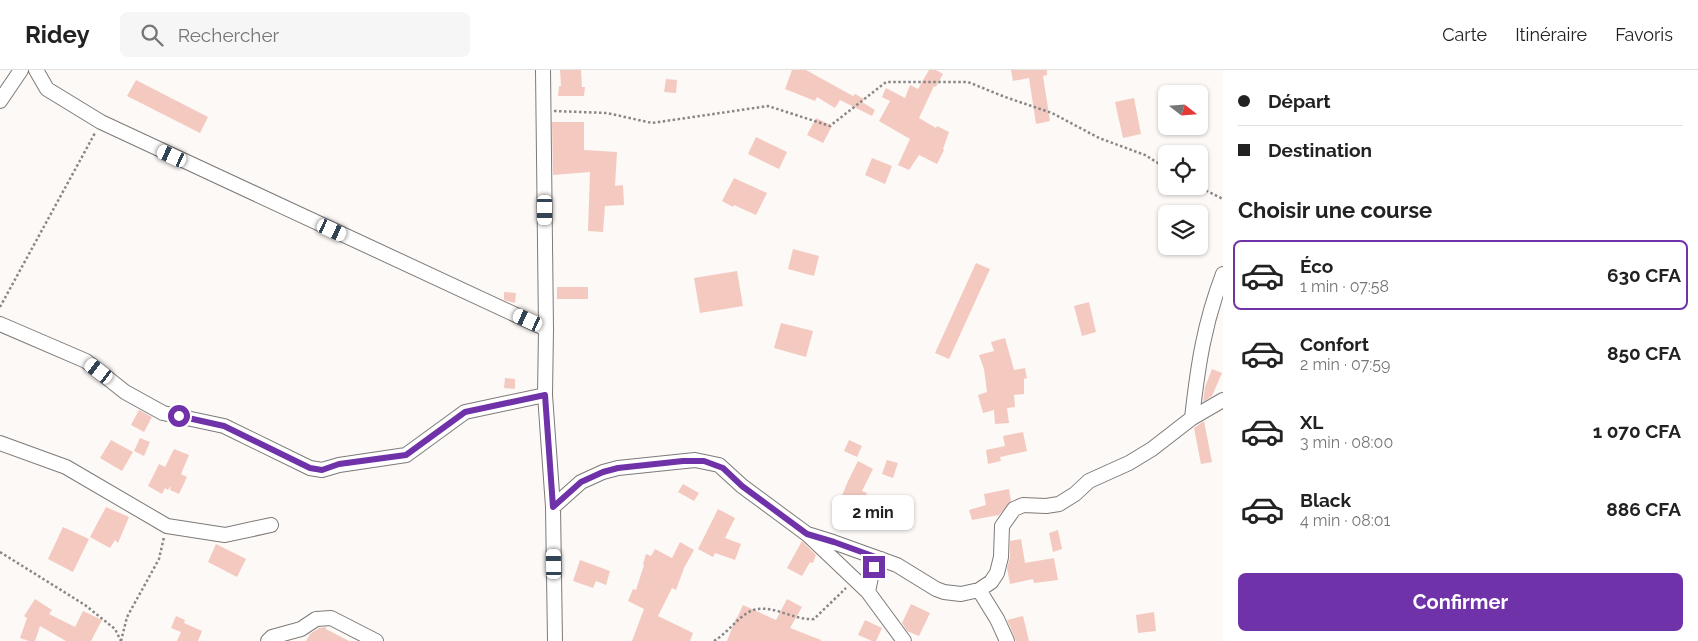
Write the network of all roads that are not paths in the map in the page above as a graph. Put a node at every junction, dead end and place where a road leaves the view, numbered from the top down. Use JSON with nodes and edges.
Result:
{"nodes":[{"id":1,"x":21,"y":70,"type":"edge"},
{"id":2,"x":36,"y":70,"type":"edge"},
{"id":3,"x":543,"y":70,"type":"edge"},
{"id":4,"x":0,"y":102,"type":"edge"},
{"id":5,"x":1223,"y":274,"type":"edge"},
{"id":6,"x":0,"y":324,"type":"edge"},
{"id":7,"x":546,"y":329,"type":"junction"},
{"id":8,"x":545,"y":395,"type":"junction"},
{"id":9,"x":1223,"y":400,"type":"edge"},
{"id":10,"x":1192,"y":418,"type":"junction"},
{"id":11,"x":0,"y":444,"type":"edge"},
{"id":12,"x":553,"y":507,"type":"junction"},
{"id":13,"x":271,"y":525,"type":"dead end"},
{"id":14,"x":807,"y":534,"type":"junction"},
{"id":15,"x":881,"y":559,"type":"junction"},
{"id":16,"x":979,"y":590,"type":"junction"},
{"id":17,"x":868,"y":592,"type":"junction"},
{"id":18,"x":268,"y":641,"type":"edge"},
{"id":19,"x":376,"y":641,"type":"edge"},
{"id":20,"x":554,"y":641,"type":"edge"},
{"id":21,"x":904,"y":641,"type":"edge"},
{"id":22,"x":1007,"y":641,"type":"edge"}],
"edges":[{"from":1,"to":4,"type":"street"},
{"from":2,"to":7,"type":"street"},
{"from":3,"to":7,"type":"street"},
{"from":5,"to":10,"type":"street"},
{"from":6,"to":8,"type":"street"},
{"from":7,"to":8,"type":"street"},
{"from":8,"to":12,"type":"street"},
{"from":9,"to":10,"type":"street"},
{"from":10,"to":16,"type":"street"},
{"from":11,"to":13,"type":"street"},
{"from":12,"to":14,"type":"street"},
{"from":12,"to":20,"type":"street"},
{"from":14,"to":15,"type":"street"},
{"from":14,"to":17,"type":"street"},
{"from":15,"to":16,"type":"street"},
{"from":15,"to":17,"type":"street"},
{"from":16,"to":22,"type":"street"},
{"from":17,"to":21,"type":"street"},
{"from":18,"to":19,"type":"street"}]}
